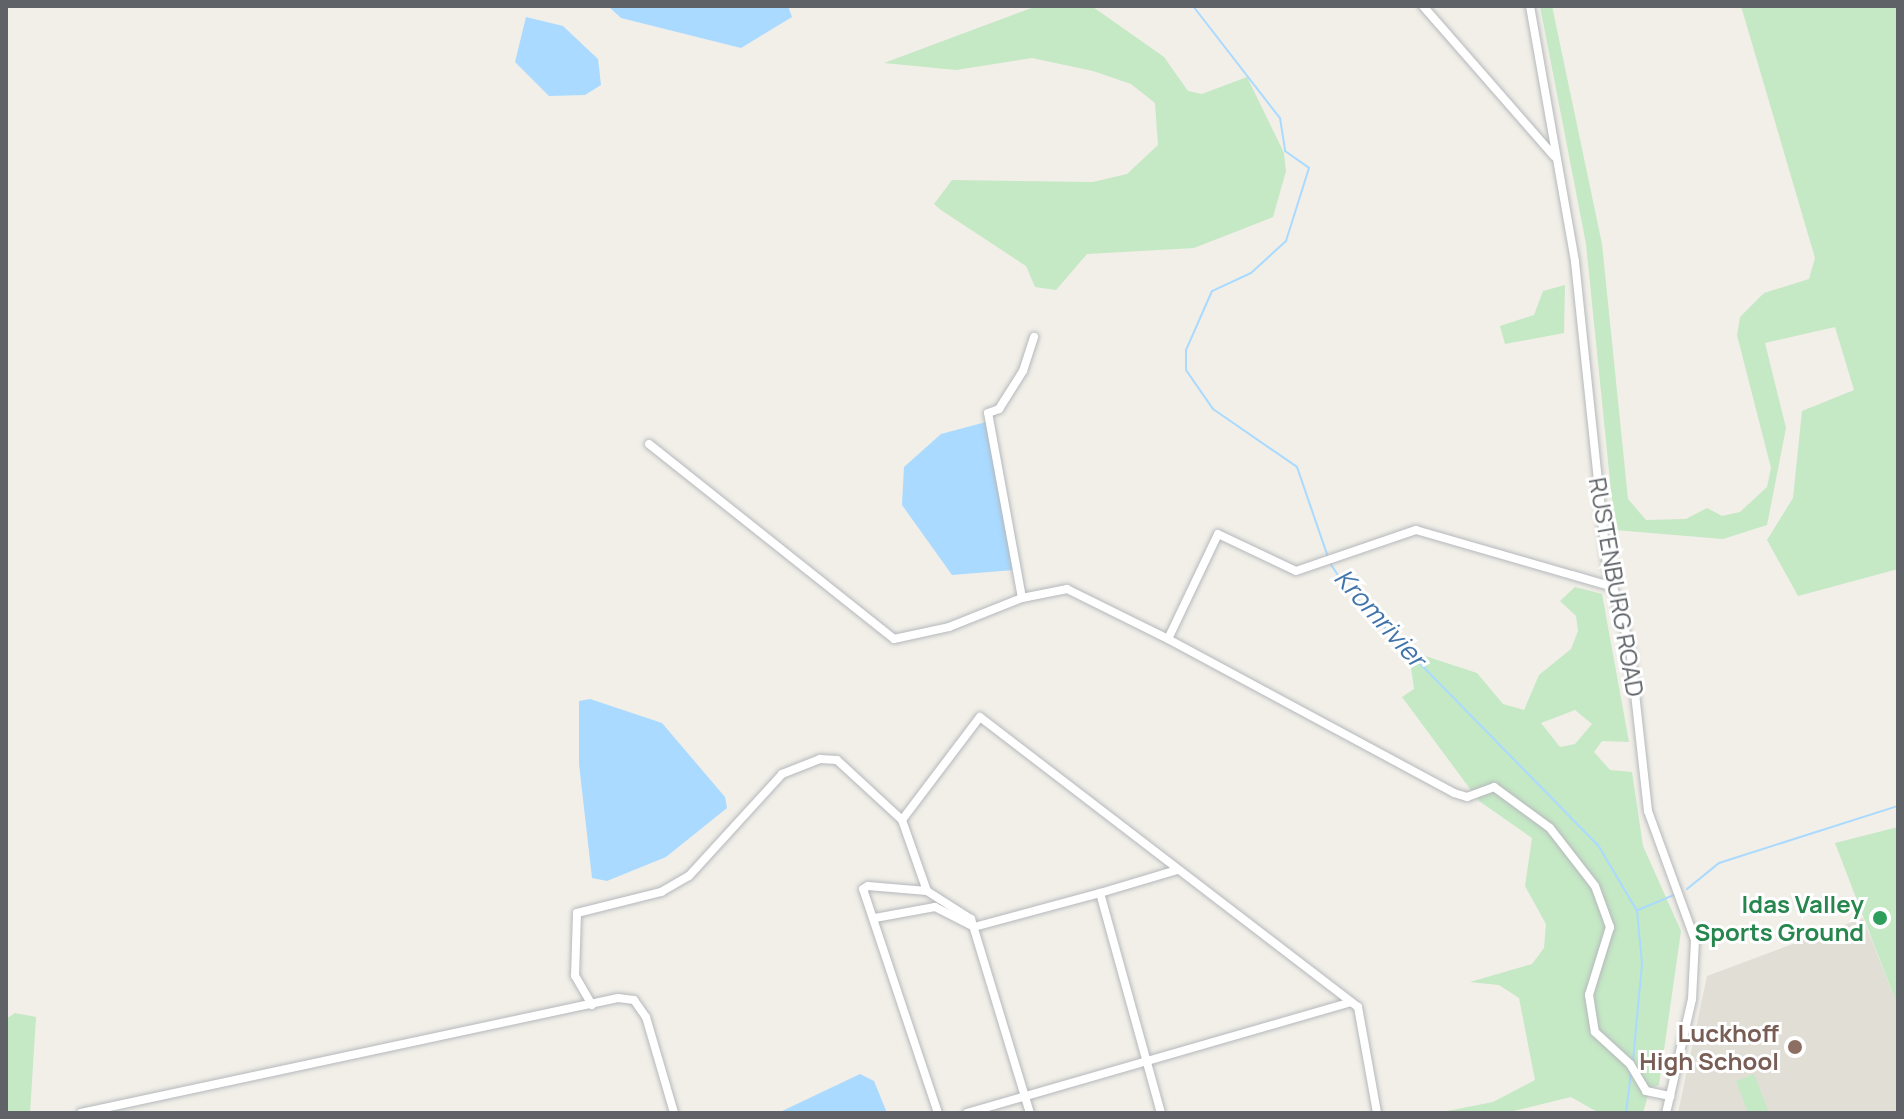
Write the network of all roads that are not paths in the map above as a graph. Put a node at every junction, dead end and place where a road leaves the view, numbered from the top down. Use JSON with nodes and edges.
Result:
{"nodes":[{"id":1,"x":1423,"y":6,"type":"edge"},
{"id":2,"x":1530,"y":6,"type":"edge"},
{"id":3,"x":1554,"y":156,"type":"junction"},
{"id":4,"x":1034,"y":337,"type":"dead end"},
{"id":5,"x":649,"y":444,"type":"dead end"},
{"id":6,"x":1613,"y":587,"type":"junction"},
{"id":7,"x":1022,"y":598,"type":"junction"},
{"id":8,"x":1168,"y":639,"type":"junction"},
{"id":9,"x":902,"y":820,"type":"junction"},
{"id":10,"x":1177,"y":870,"type":"junction"},
{"id":11,"x":927,"y":891,"type":"junction"},
{"id":12,"x":1100,"y":893,"type":"junction"},
{"id":13,"x":875,"y":918,"type":"junction"},
{"id":14,"x":974,"y":927,"type":"junction"},
{"id":15,"x":1349,"y":1003,"type":"junction"},
{"id":16,"x":592,"y":1005,"type":"junction"},
{"id":17,"x":1146,"y":1061,"type":"junction"},
{"id":18,"x":1025,"y":1095,"type":"junction"},
{"id":19,"x":1670,"y":1096,"type":"junction"},
{"id":20,"x":81,"y":1113,"type":"edge"},
{"id":21,"x":674,"y":1113,"type":"edge"},
{"id":22,"x":938,"y":1113,"type":"edge"},
{"id":23,"x":967,"y":1113,"type":"edge"},
{"id":24,"x":1030,"y":1113,"type":"edge"},
{"id":25,"x":1161,"y":1113,"type":"edge"},
{"id":26,"x":1377,"y":1113,"type":"edge"},
{"id":27,"x":1666,"y":1113,"type":"edge"}],
"edges":[{"from":1,"to":3,"type":"street"},
{"from":2,"to":3,"type":"street","name":"RUSTENBURG ROAD"},
{"from":3,"to":6,"type":"street","name":"RUSTENBURG ROAD"},
{"from":4,"to":7,"type":"street"},
{"from":5,"to":7,"type":"street"},
{"from":6,"to":8,"type":"street"},
{"from":6,"to":19,"type":"street","name":"RUSTENBURG ROAD"},
{"from":7,"to":8,"type":"street"},
{"from":8,"to":19,"type":"street"},
{"from":9,"to":10,"type":"street"},
{"from":9,"to":11,"type":"street"},
{"from":9,"to":16,"type":"street"},
{"from":10,"to":12,"type":"street"},
{"from":10,"to":15,"type":"street"},
{"from":11,"to":13,"type":"street"},
{"from":11,"to":14,"type":"street"},
{"from":12,"to":14,"type":"street"},
{"from":12,"to":17,"type":"street"},
{"from":13,"to":14,"type":"street"},
{"from":13,"to":22,"type":"street"},
{"from":14,"to":18,"type":"street"},
{"from":15,"to":17,"type":"street"},
{"from":15,"to":26,"type":"street"},
{"from":16,"to":20,"type":"street"},
{"from":16,"to":21,"type":"street"},
{"from":17,"to":18,"type":"street"},
{"from":17,"to":25,"type":"street"},
{"from":18,"to":23,"type":"street"},
{"from":18,"to":24,"type":"street"},
{"from":19,"to":27,"type":"street","name":"RUSTENBURG ROAD"}]}
